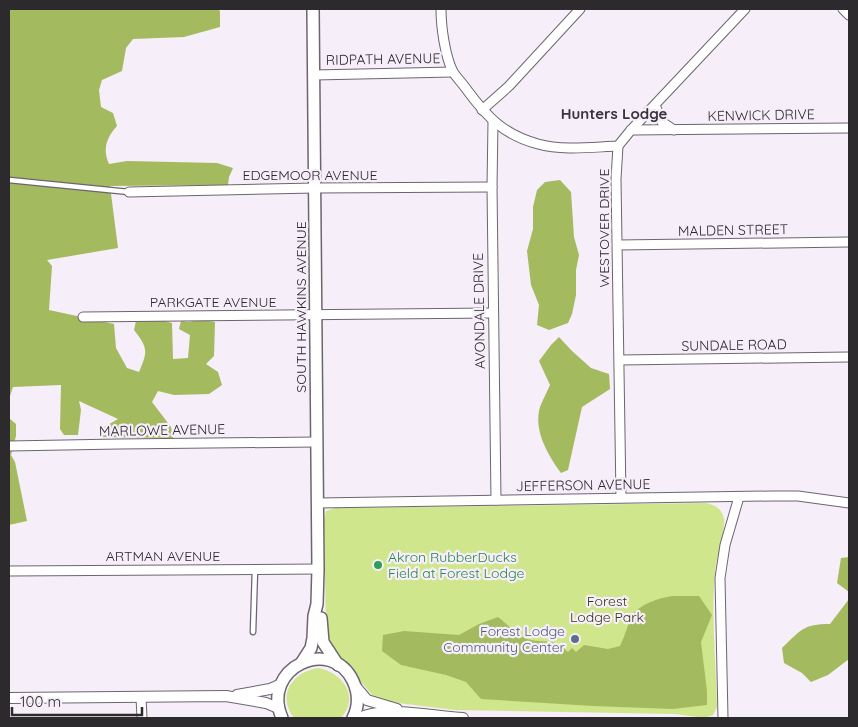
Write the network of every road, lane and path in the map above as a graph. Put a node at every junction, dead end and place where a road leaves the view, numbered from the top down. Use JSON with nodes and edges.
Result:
{"nodes":[{"id":1,"x":313,"y":9,"type":"edge"},
{"id":2,"x":441,"y":9,"type":"edge"},
{"id":3,"x":580,"y":9,"type":"edge"},
{"id":4,"x":745,"y":9,"type":"edge"},
{"id":5,"x":843,"y":9,"type":"edge"},
{"id":6,"x":849,"y":15,"type":"edge"},
{"id":7,"x":453,"y":72,"type":"junction"},
{"id":8,"x":314,"y":74,"type":"junction"},
{"id":9,"x":655,"y":105,"type":"junction"},
{"id":10,"x":482,"y":110,"type":"junction"},
{"id":11,"x":493,"y":122,"type":"junction"},
{"id":12,"x":849,"y":128,"type":"edge"},
{"id":13,"x":630,"y":130,"type":"junction"},
{"id":14,"x":674,"y":130,"type":"junction"},
{"id":15,"x":618,"y":146,"type":"junction"},
{"id":16,"x":9,"y":180,"type":"edge"},
{"id":17,"x":492,"y":187,"type":"junction"},
{"id":18,"x":315,"y":188,"type":"junction"},
{"id":19,"x":129,"y":192,"type":"joint"},
{"id":20,"x":849,"y":242,"type":"edge"},
{"id":21,"x":618,"y":245,"type":"junction"},
{"id":22,"x":493,"y":313,"type":"junction"},
{"id":23,"x":316,"y":315,"type":"junction"},
{"id":24,"x":84,"y":317,"type":"dead end"},
{"id":25,"x":849,"y":357,"type":"edge"},
{"id":26,"x":620,"y":360,"type":"junction"},
{"id":27,"x":316,"y":442,"type":"junction"},
{"id":28,"x":9,"y":446,"type":"edge"},
{"id":29,"x":620,"y":497,"type":"junction"},
{"id":30,"x":739,"y":497,"type":"junction"},
{"id":31,"x":496,"y":500,"type":"junction"},
{"id":32,"x":318,"y":503,"type":"junction"},
{"id":33,"x":849,"y":503,"type":"edge"},
{"id":34,"x":255,"y":569,"type":"junction"},
{"id":35,"x":318,"y":569,"type":"junction"},
{"id":36,"x":9,"y":571,"type":"edge"},
{"id":37,"x":317,"y":604,"type":"junction"},
{"id":38,"x":253,"y":632,"type":"dead end"},
{"id":39,"x":302,"y":662,"type":"junction"},
{"id":40,"x":338,"y":665,"type":"junction"},
{"id":41,"x":280,"y":686,"type":"junction"},
{"id":42,"x":356,"y":687,"type":"junction"},
{"id":43,"x":226,"y":696,"type":"junction"},
{"id":44,"x":141,"y":697,"type":"junction"},
{"id":45,"x":9,"y":698,"type":"edge"},
{"id":46,"x":280,"y":713,"type":"edge"},
{"id":47,"x":409,"y":713,"type":"junction"},
{"id":48,"x":142,"y":718,"type":"edge"},
{"id":49,"x":353,"y":718,"type":"edge"},
{"id":50,"x":360,"y":718,"type":"edge"},
{"id":51,"x":463,"y":718,"type":"edge"},
{"id":52,"x":724,"y":718,"type":"edge"}],
"edges":[{"from":1,"to":8,"type":"main road","name":"SOUTH HAWKINS AVENUE"},
{"from":2,"to":7,"type":"street"},
{"from":3,"to":10,"type":"street"},
{"from":4,"to":9,"type":"street"},
{"from":5,"to":6,"type":"street"},
{"from":7,"to":8,"type":"street","name":"RIDPATH AVENUE"},
{"from":7,"to":10,"type":"street"},
{"from":8,"to":18,"type":"main road","name":"SOUTH HAWKINS AVENUE"},
{"from":9,"to":13,"type":"street"},
{"from":9,"to":14,"type":"street"},
{"from":10,"to":11,"type":"street"},
{"from":11,"to":15,"type":"street"},
{"from":11,"to":17,"type":"street","name":"AVONDALE DRIVE"},
{"from":12,"to":14,"type":"street","name":"KENWICK DRIVE"},
{"from":13,"to":14,"type":"street","name":"KENWICK DRIVE"},
{"from":13,"to":15,"type":"street"},
{"from":15,"to":21,"type":"street","name":"WESTOVER DRIVE"},
{"from":16,"to":19,"type":"lane"},
{"from":17,"to":18,"type":"street","name":"EDGEMOOR AVENUE"},
{"from":17,"to":22,"type":"street","name":"AVONDALE DRIVE"},
{"from":18,"to":19,"type":"street","name":"EDGEMOOR AVENUE"},
{"from":18,"to":23,"type":"main road","name":"SOUTH HAWKINS AVENUE"},
{"from":20,"to":21,"type":"street","name":"MALDEN STREET"},
{"from":21,"to":26,"type":"street","name":"WESTOVER DRIVE"},
{"from":22,"to":23,"type":"street","name":"PARKGATE AVENUE"},
{"from":22,"to":31,"type":"street","name":"AVONDALE DRIVE"},
{"from":23,"to":24,"type":"street","name":"PARKGATE AVENUE"},
{"from":23,"to":27,"type":"main road","name":"SOUTH HAWKINS AVENUE"},
{"from":25,"to":26,"type":"street","name":"SUNDALE ROAD"},
{"from":26,"to":29,"type":"street","name":"WESTOVER DRIVE"},
{"from":27,"to":28,"type":"street","name":"MARLOWE AVENUE"},
{"from":27,"to":32,"type":"main road","name":"SOUTH HAWKINS AVENUE"},
{"from":29,"to":30,"type":"street","name":"JEFFERSON AVENUE"},
{"from":29,"to":31,"type":"street","name":"JEFFERSON AVENUE"},
{"from":30,"to":33,"type":"street","name":"JEFFERSON AVENUE"},
{"from":30,"to":52,"type":"street"},
{"from":31,"to":32,"type":"street","name":"JEFFERSON AVENUE"},
{"from":32,"to":35,"type":"main road","name":"SOUTH HAWKINS AVENUE"},
{"from":34,"to":35,"type":"street","name":"ARTMAN AVENUE"},
{"from":34,"to":36,"type":"street","name":"ARTMAN AVENUE"},
{"from":34,"to":38,"type":"lane"},
{"from":35,"to":37,"type":"main road","name":"SOUTH HAWKINS AVENUE"},
{"from":37,"to":39,"type":"main road","name":"SOUTH HAWKINS AVENUE"},
{"from":37,"to":40,"type":"main road","name":"SOUTH HAWKINS AVENUE"},
{"from":39,"to":40,"type":"main road"},
{"from":39,"to":41,"type":"main road"},
{"from":40,"to":42,"type":"main road","name":"SOUTH HAWKINS AVENUE"},
{"from":41,"to":43,"type":"street"},
{"from":41,"to":46,"type":"main road"},
{"from":42,"to":47,"type":"street"},
{"from":42,"to":49,"type":"main road"},
{"from":43,"to":44,"type":"street"},
{"from":43,"to":46,"type":"street"},
{"from":44,"to":45,"type":"street"},
{"from":44,"to":48,"type":"street"},
{"from":47,"to":50,"type":"street"},
{"from":47,"to":51,"type":"street"}]}
